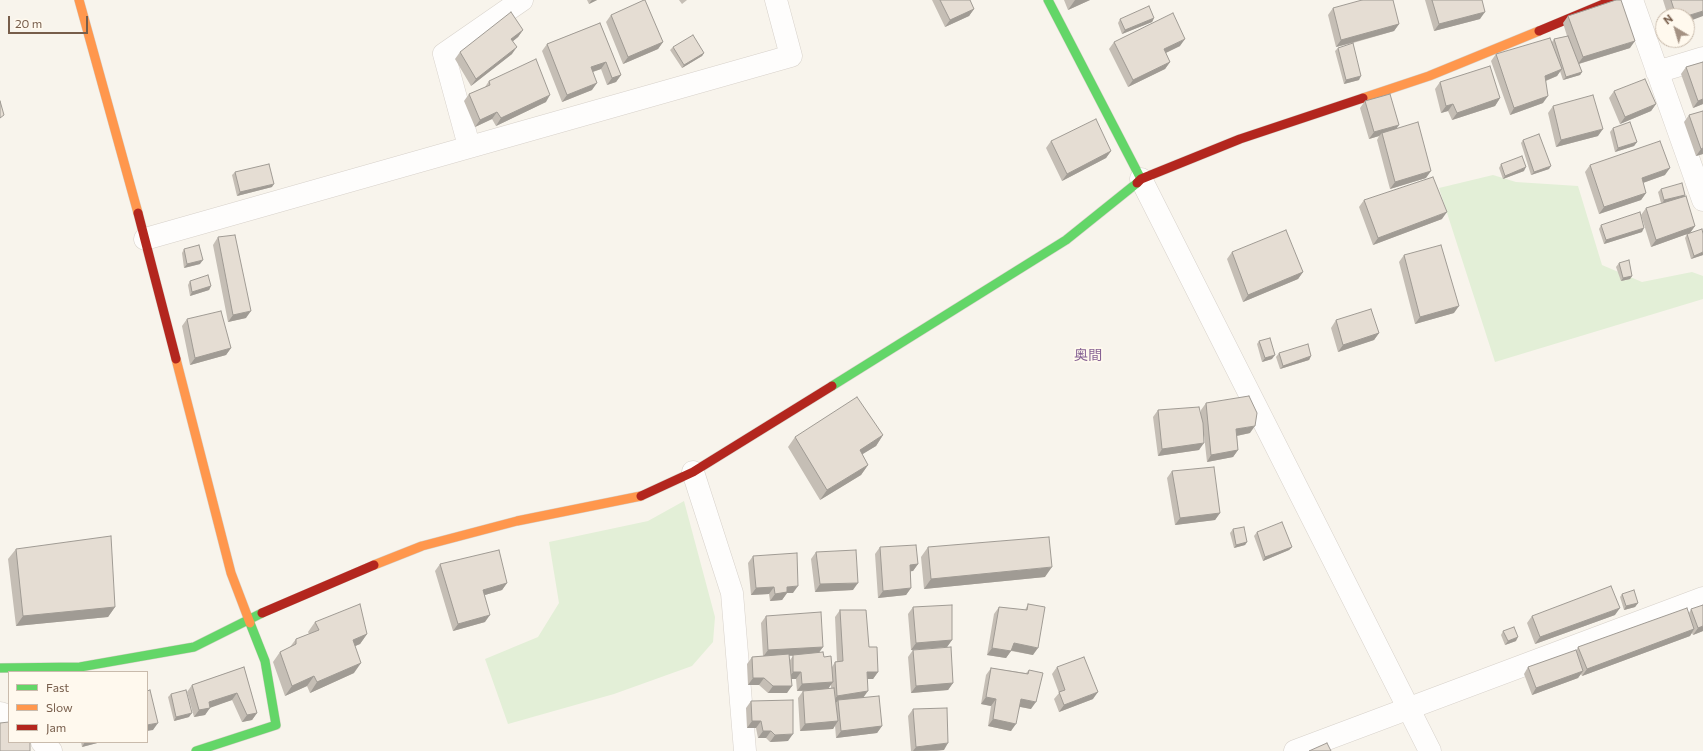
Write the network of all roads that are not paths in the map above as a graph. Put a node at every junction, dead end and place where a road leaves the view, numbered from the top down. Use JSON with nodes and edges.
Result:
{"nodes":[{"id":1,"x":79,"y":0,"type":"edge"},
{"id":2,"x":522,"y":0,"type":"edge"},
{"id":3,"x":776,"y":0,"type":"edge"},
{"id":4,"x":1048,"y":0,"type":"edge"},
{"id":5,"x":1612,"y":0,"type":"edge"},
{"id":6,"x":1632,"y":0,"type":"edge"},
{"id":7,"x":1703,"y":58,"type":"edge"},
{"id":8,"x":1657,"y":72,"type":"junction"},
{"id":9,"x":469,"y":146,"type":"junction"},
{"id":10,"x":1141,"y":179,"type":"junction"},
{"id":11,"x":1703,"y":200,"type":"edge"},
{"id":12,"x":145,"y":239,"type":"junction"},
{"id":13,"x":693,"y":472,"type":"junction"},
{"id":14,"x":1703,"y":598,"type":"edge"},
{"id":15,"x":250,"y":619,"type":"junction"},
{"id":16,"x":0,"y":668,"type":"edge"},
{"id":17,"x":1409,"y":708,"type":"junction"},
{"id":18,"x":43,"y":743,"type":"edge"},
{"id":19,"x":51,"y":751,"type":"edge"},
{"id":20,"x":196,"y":751,"type":"edge"},
{"id":21,"x":744,"y":751,"type":"edge"},
{"id":22,"x":1295,"y":751,"type":"edge"},
{"id":23,"x":1430,"y":751,"type":"edge"}],
"edges":[{"from":1,"to":12,"type":"street"},
{"from":2,"to":9,"type":"street"},
{"from":3,"to":9,"type":"street"},
{"from":4,"to":10,"type":"street"},
{"from":5,"to":10,"type":"street"},
{"from":6,"to":8,"type":"street"},
{"from":7,"to":8,"type":"street"},
{"from":8,"to":11,"type":"street"},
{"from":9,"to":12,"type":"street"},
{"from":10,"to":13,"type":"street"},
{"from":10,"to":17,"type":"street"},
{"from":12,"to":15,"type":"street"},
{"from":13,"to":15,"type":"street"},
{"from":13,"to":21,"type":"street"},
{"from":14,"to":17,"type":"street"},
{"from":15,"to":16,"type":"street"},
{"from":15,"to":20,"type":"street"},
{"from":17,"to":22,"type":"street"},
{"from":17,"to":23,"type":"street"},
{"from":18,"to":19,"type":"street"}]}
